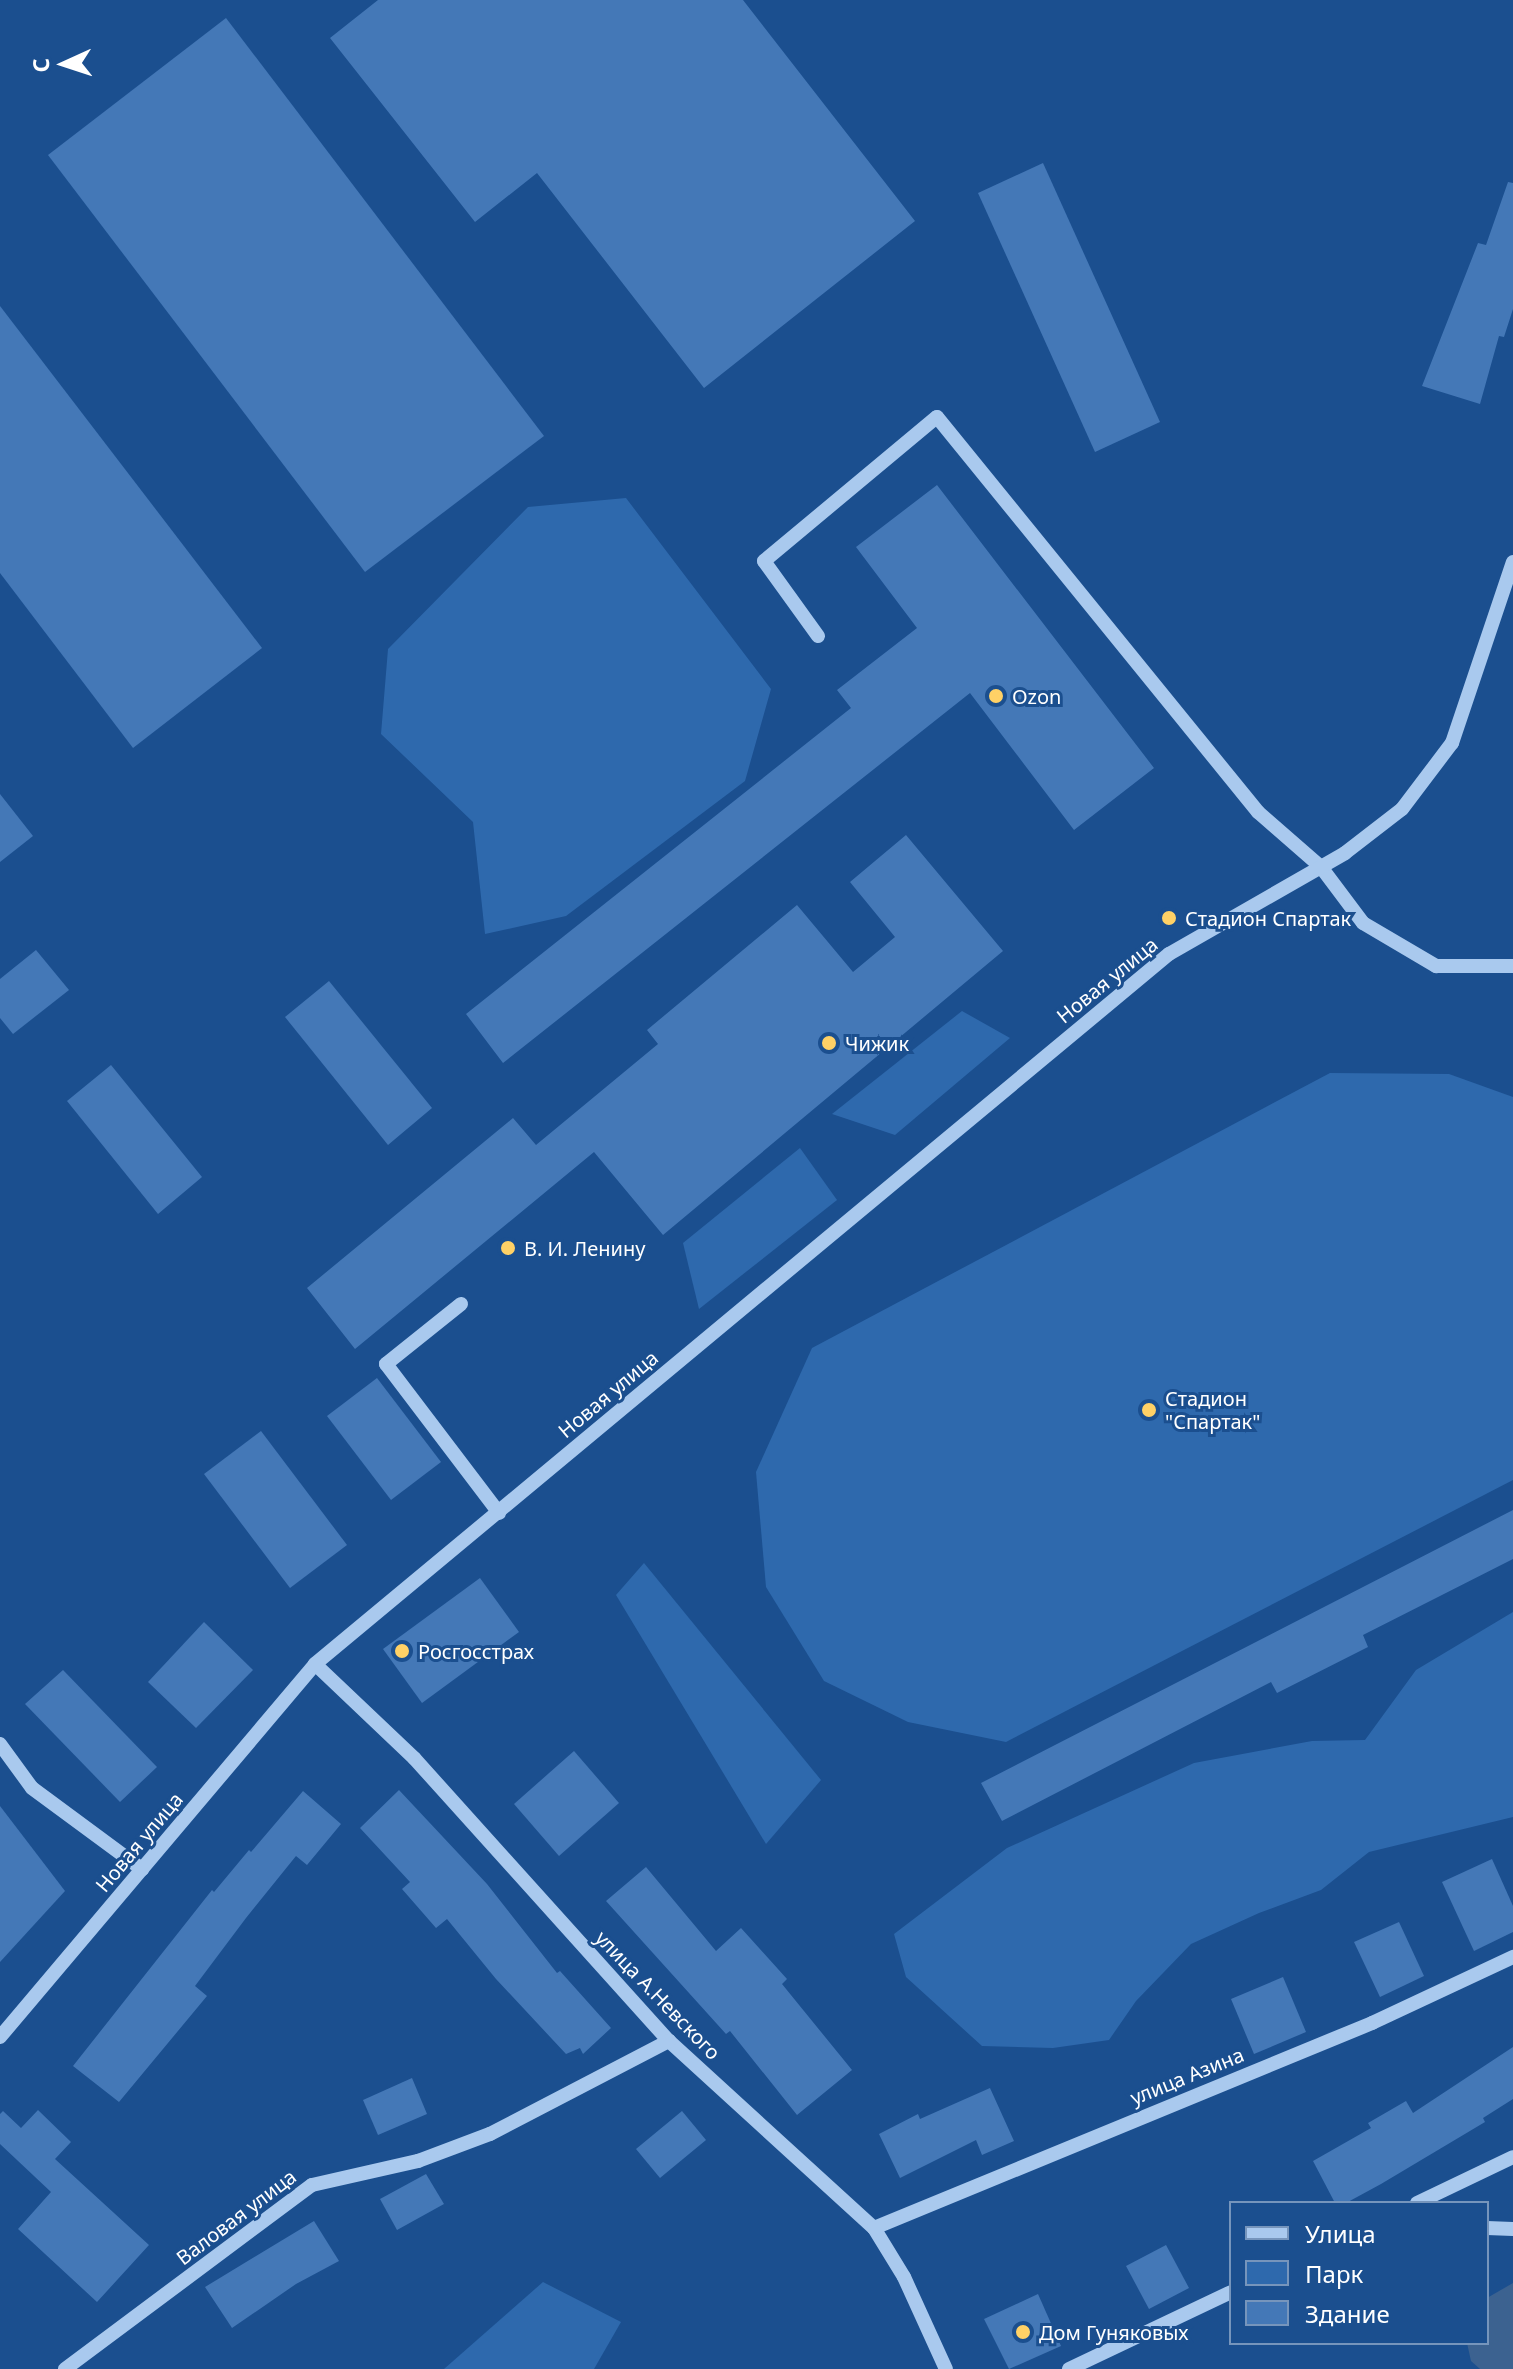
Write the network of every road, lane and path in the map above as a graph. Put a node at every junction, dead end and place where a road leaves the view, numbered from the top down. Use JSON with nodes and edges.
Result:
{"nodes":[{"id":1,"x":1513,"y":562,"type":"edge"},
{"id":2,"x":818,"y":636,"type":"dead end"},
{"id":3,"x":1321,"y":867,"type":"junction"},
{"id":4,"x":1513,"y":966,"type":"edge"},
{"id":5,"x":461,"y":1304,"type":"dead end"},
{"id":6,"x":499,"y":1513,"type":"junction"},
{"id":7,"x":315,"y":1664,"type":"junction"},
{"id":8,"x":0,"y":1744,"type":"edge"},
{"id":9,"x":142,"y":1869,"type":"junction"},
{"id":10,"x":1513,"y":1957,"type":"edge"},
{"id":11,"x":0,"y":2037,"type":"edge"},
{"id":12,"x":669,"y":2041,"type":"junction"},
{"id":13,"x":1513,"y":2157,"type":"edge"},
{"id":14,"x":1421,"y":2201,"type":"edge"},
{"id":15,"x":874,"y":2228,"type":"junction"},
{"id":16,"x":1489,"y":2228,"type":"edge"},
{"id":17,"x":1513,"y":2229,"type":"edge"},
{"id":18,"x":1229,"y":2293,"type":"edge"},
{"id":19,"x":65,"y":2369,"type":"edge"},
{"id":20,"x":946,"y":2369,"type":"edge"},
{"id":21,"x":1069,"y":2369,"type":"edge"}],
"edges":[{"from":1,"to":3,"type":"street","name":"Новая улица"},
{"from":2,"to":3,"type":"street"},
{"from":3,"to":4,"type":"street"},
{"from":3,"to":6,"type":"street","name":"Новая улица"},
{"from":5,"to":6,"type":"street"},
{"from":6,"to":7,"type":"street","name":"Новая улица"},
{"from":7,"to":9,"type":"street","name":"Новая улица"},
{"from":7,"to":12,"type":"street","name":"улица А.Невского"},
{"from":8,"to":9,"type":"street"},
{"from":9,"to":11,"type":"street","name":"Новая улица"},
{"from":10,"to":15,"type":"street","name":"улица Азина"},
{"from":12,"to":15,"type":"street","name":"улица А.Невского"},
{"from":12,"to":19,"type":"street","name":"Валовая улица"},
{"from":13,"to":14,"type":"street"},
{"from":15,"to":20,"type":"street","name":"улица А.Невского"},
{"from":16,"to":17,"type":"street"},
{"from":18,"to":21,"type":"street"}]}
